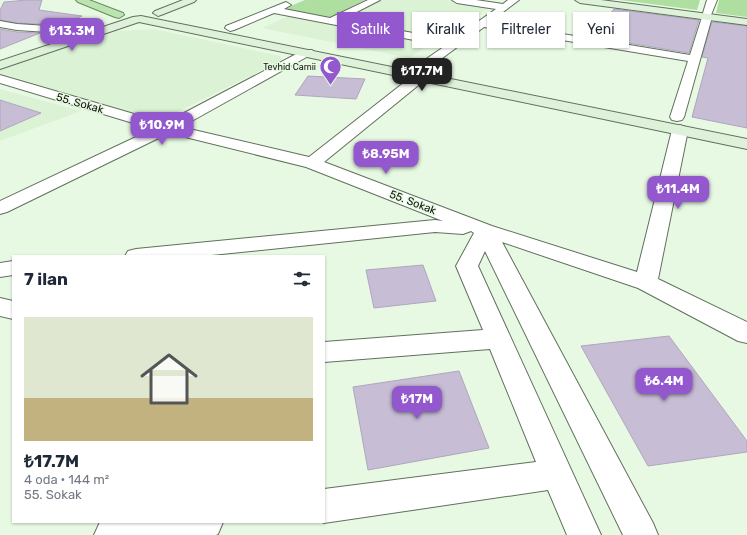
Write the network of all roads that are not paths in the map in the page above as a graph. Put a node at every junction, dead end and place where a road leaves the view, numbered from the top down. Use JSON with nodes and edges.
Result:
{"nodes":[{"id":1,"x":81,"y":0,"type":"edge"},
{"id":2,"x":104,"y":0,"type":"edge"},
{"id":3,"x":174,"y":0,"type":"edge"},
{"id":4,"x":191,"y":0,"type":"edge"},
{"id":5,"x":297,"y":0,"type":"edge"},
{"id":6,"x":375,"y":0,"type":"edge"},
{"id":7,"x":457,"y":0,"type":"edge"},
{"id":8,"x":580,"y":0,"type":"edge"},
{"id":9,"x":605,"y":0,"type":"edge"},
{"id":10,"x":712,"y":0,"type":"edge"},
{"id":11,"x":510,"y":4,"type":"edge"},
{"id":12,"x":154,"y":10,"type":"junction"},
{"id":13,"x":272,"y":10,"type":"junction"},
{"id":14,"x":120,"y":12,"type":"junction"},
{"id":15,"x":708,"y":15,"type":"junction"},
{"id":16,"x":139,"y":16,"type":"junction"},
{"id":17,"x":747,"y":18,"type":"edge"},
{"id":18,"x":331,"y":21,"type":"junction"},
{"id":19,"x":747,"y":22,"type":"edge"},
{"id":20,"x":0,"y":24,"type":"edge"},
{"id":21,"x":482,"y":24,"type":"junction"},
{"id":22,"x":479,"y":26,"type":"edge"},
{"id":23,"x":230,"y":28,"type":"junction"},
{"id":24,"x":78,"y":32,"type":"junction"},
{"id":25,"x":412,"y":36,"type":"edge"},
{"id":26,"x":449,"y":48,"type":"edge"},
{"id":27,"x":308,"y":52,"type":"junction"},
{"id":28,"x":0,"y":57,"type":"edge"},
{"id":29,"x":695,"y":59,"type":"junction"},
{"id":30,"x":0,"y":65,"type":"edge"},
{"id":31,"x":422,"y":71,"type":"junction"},
{"id":32,"x":0,"y":79,"type":"edge"},
{"id":33,"x":683,"y":122,"type":"junction"},
{"id":34,"x":167,"y":128,"type":"junction"},
{"id":35,"x":747,"y":144,"type":"edge"},
{"id":36,"x":312,"y":163,"type":"junction"},
{"id":37,"x":0,"y":208,"type":"edge"},
{"id":38,"x":485,"y":230,"type":"junction"},
{"id":39,"x":146,"y":255,"type":"edge"},
{"id":40,"x":12,"y":268,"type":"edge"},
{"id":41,"x":0,"y":270,"type":"edge"},
{"id":42,"x":646,"y":283,"type":"junction"},
{"id":43,"x":0,"y":307,"type":"edge"},
{"id":44,"x":12,"y":310,"type":"edge"},
{"id":45,"x":747,"y":334,"type":"edge"},
{"id":46,"x":498,"y":339,"type":"junction"},
{"id":47,"x":325,"y":352,"type":"edge"},
{"id":48,"x":557,"y":474,"type":"junction"},
{"id":49,"x":325,"y":506,"type":"edge"},
{"id":50,"x":199,"y":523,"type":"edge"},
{"id":51,"x":111,"y":535,"type":"edge"},
{"id":52,"x":584,"y":535,"type":"edge"},
{"id":53,"x":642,"y":535,"type":"edge"}],
"edges":[{"from":1,"to":14,"type":"main road"},
{"from":2,"to":14,"type":"main road"},
{"from":3,"to":12,"type":"main road"},
{"from":4,"to":12,"type":"main road"},
{"from":5,"to":13,"type":"street"},
{"from":6,"to":18,"type":"street"},
{"from":7,"to":11,"type":"street"},
{"from":8,"to":15,"type":"main road"},
{"from":9,"to":15,"type":"main road"},
{"from":10,"to":15,"type":"street"},
{"from":11,"to":21,"type":"street"},
{"from":12,"to":16,"type":"main road"},
{"from":12,"to":23,"type":"main road"},
{"from":13,"to":18,"type":"street"},
{"from":13,"to":23,"type":"street"},
{"from":14,"to":16,"type":"main road"},
{"from":14,"to":24,"type":"main road"},
{"from":15,"to":17,"type":"main road"},
{"from":15,"to":19,"type":"main road"},
{"from":15,"to":29,"type":"street"},
{"from":16,"to":27,"type":"main road"},
{"from":16,"to":30,"type":"main road"},
{"from":18,"to":25,"type":"street"},
{"from":20,"to":24,"type":"street"},
{"from":21,"to":22,"type":"street"},
{"from":21,"to":29,"type":"street"},
{"from":23,"to":31,"type":"main road"},
{"from":24,"to":28,"type":"main road"},
{"from":26,"to":31,"type":"street"},
{"from":27,"to":31,"type":"main road"},
{"from":27,"to":34,"type":"street"},
{"from":29,"to":33,"type":"street"},
{"from":31,"to":33,"type":"main road"},
{"from":31,"to":36,"type":"street"},
{"from":32,"to":34,"type":"street","name":"55. Sokak"},
{"from":33,"to":35,"type":"main road"},
{"from":33,"to":42,"type":"street"},
{"from":34,"to":36,"type":"street","name":"55. Sokak"},
{"from":34,"to":37,"type":"street"},
{"from":36,"to":38,"type":"street","name":"55. Sokak"},
{"from":38,"to":39,"type":"street"},
{"from":38,"to":42,"type":"street","name":"55. Sokak"},
{"from":38,"to":46,"type":"street"},
{"from":38,"to":53,"type":"street"},
{"from":40,"to":41,"type":"street"},
{"from":42,"to":45,"type":"street","name":"55. Sokak"},
{"from":43,"to":44,"type":"street"},
{"from":46,"to":47,"type":"street"},
{"from":46,"to":48,"type":"street"},
{"from":48,"to":49,"type":"street"},
{"from":48,"to":52,"type":"street"},
{"from":50,"to":51,"type":"street"}]}
